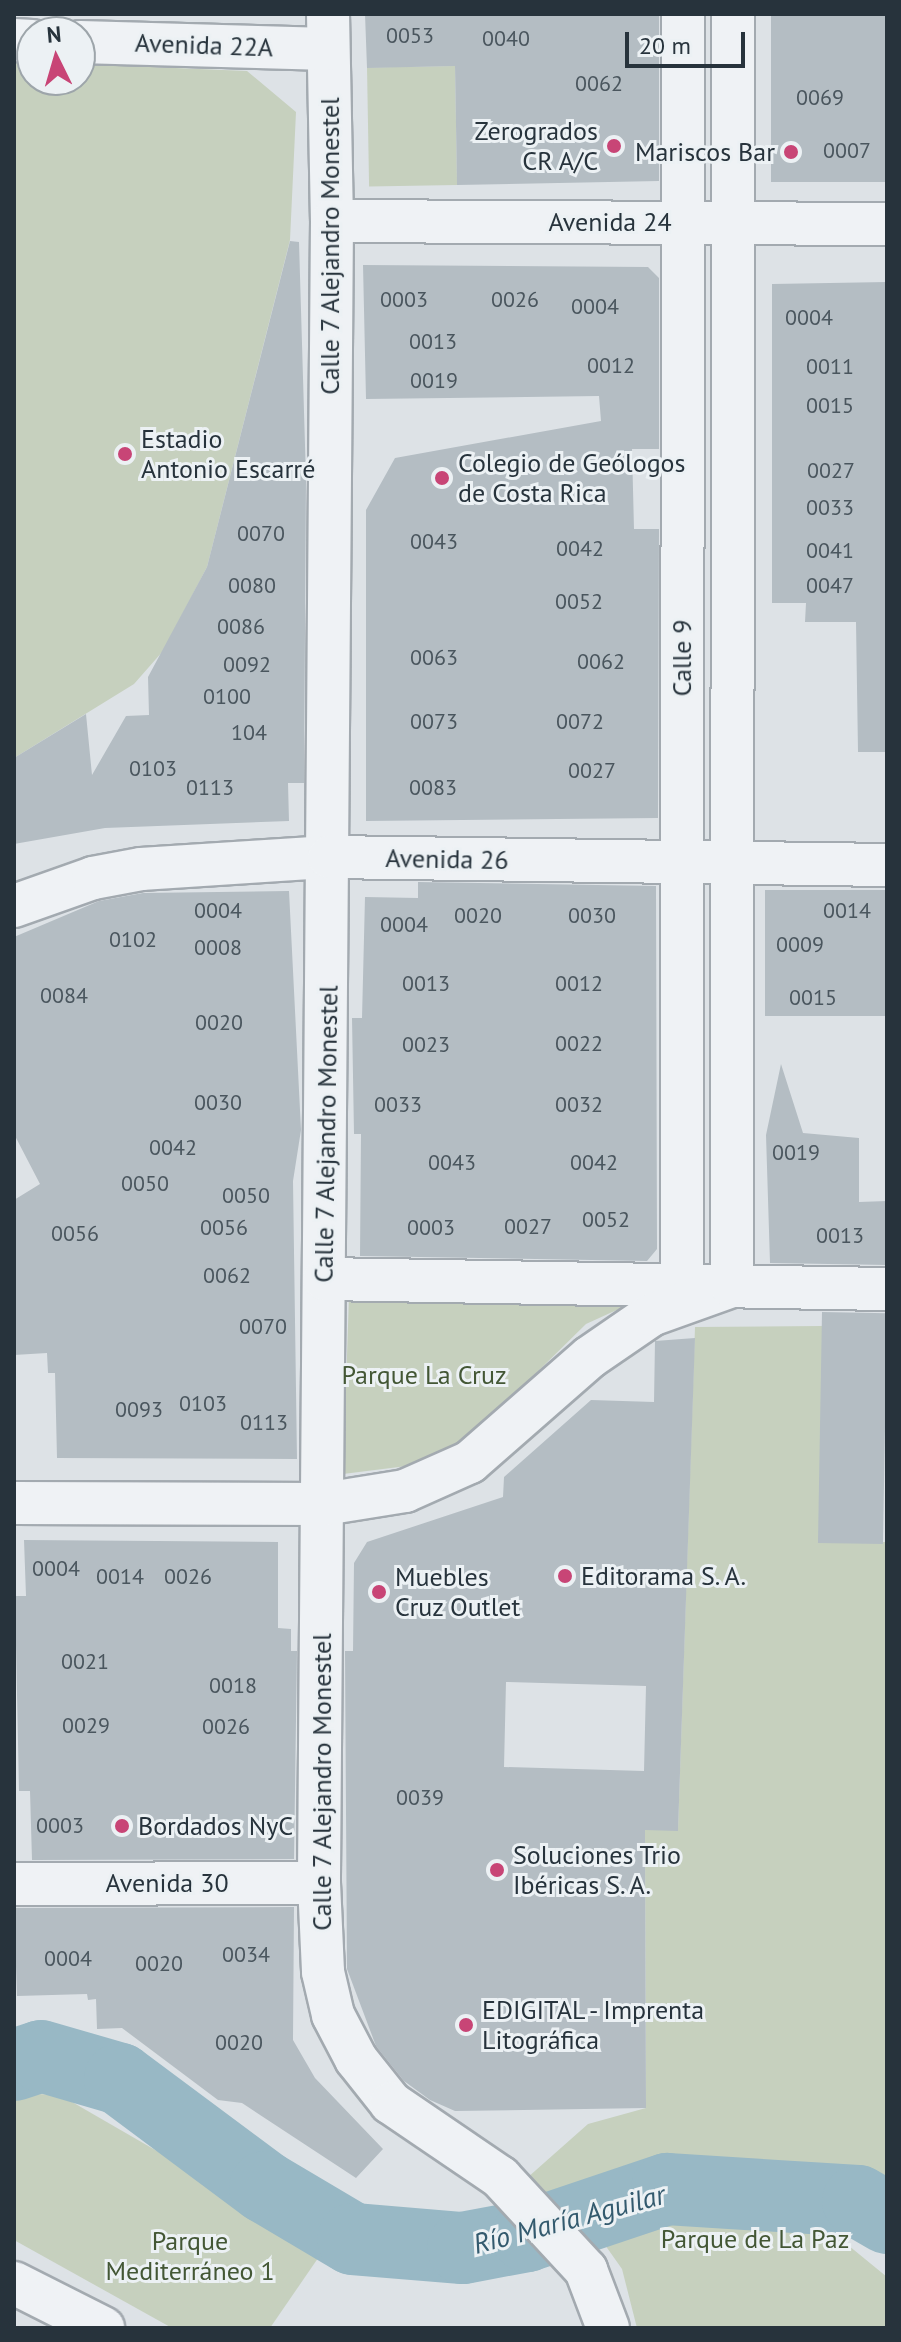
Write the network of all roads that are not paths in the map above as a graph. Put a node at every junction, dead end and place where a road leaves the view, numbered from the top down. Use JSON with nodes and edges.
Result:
{"nodes":[{"id":1,"x":683,"y":14,"type":"edge"},
{"id":2,"x":733,"y":14,"type":"edge"},
{"id":3,"x":328,"y":31,"type":"edge"},
{"id":4,"x":96,"y":41,"type":"edge"},
{"id":5,"x":332,"y":221,"type":"junction"},
{"id":6,"x":684,"y":223,"type":"junction"},
{"id":7,"x":735,"y":223,"type":"junction"},
{"id":8,"x":887,"y":224,"type":"edge"},
{"id":9,"x":329,"y":857,"type":"junction"},
{"id":10,"x":682,"y":862,"type":"junction"},
{"id":11,"x":735,"y":863,"type":"junction"},
{"id":12,"x":887,"y":865,"type":"edge"},
{"id":13,"x":14,"y":906,"type":"edge"},
{"id":14,"x":324,"y":1279,"type":"junction"},
{"id":15,"x":732,"y":1286,"type":"junction"},
{"id":16,"x":887,"y":1289,"type":"edge"},
{"id":17,"x":681,"y":1293,"type":"junction"},
{"id":18,"x":14,"y":1503,"type":"edge"},
{"id":19,"x":324,"y":1504,"type":"junction"},
{"id":20,"x":319,"y":1883,"type":"junction"},
{"id":21,"x":14,"y":1884,"type":"edge"},
{"id":22,"x":14,"y":2283,"type":"edge"},
{"id":23,"x":103,"y":2328,"type":"edge"},
{"id":24,"x":608,"y":2328,"type":"edge"}],
"edges":[{"from":1,"to":6,"type":"street","name":"Calle 9"},
{"from":2,"to":7,"type":"street","name":"Calle 9"},
{"from":3,"to":4,"type":"street","name":"Avenida 22A"},
{"from":3,"to":5,"type":"street","name":"Calle 7 Alejandro Monestel"},
{"from":5,"to":6,"type":"street","name":"Avenida 24"},
{"from":5,"to":9,"type":"street","name":"Calle 7 Alejandro Monestel"},
{"from":6,"to":7,"type":"street","name":"Avenida 24"},
{"from":6,"to":10,"type":"street","name":"Calle 9"},
{"from":7,"to":8,"type":"street","name":"Avenida 24"},
{"from":7,"to":11,"type":"street","name":"Calle 9"},
{"from":9,"to":10,"type":"street","name":"Avenida 26"},
{"from":9,"to":13,"type":"street","name":"Avenida 26"},
{"from":9,"to":14,"type":"street","name":"Calle 7 Alejandro Monestel"},
{"from":10,"to":11,"type":"street","name":"Avenida 26"},
{"from":10,"to":17,"type":"street","name":"Calle 9"},
{"from":11,"to":12,"type":"street","name":"Avenida 26"},
{"from":11,"to":15,"type":"street","name":"Calle 9"},
{"from":14,"to":17,"type":"street"},
{"from":14,"to":19,"type":"street","name":"Calle 7 Alejandro Monestel"},
{"from":15,"to":16,"type":"street"},
{"from":15,"to":17,"type":"street"},
{"from":17,"to":19,"type":"street"},
{"from":18,"to":19,"type":"street"},
{"from":19,"to":20,"type":"street","name":"Calle 7 Alejandro Monestel"},
{"from":20,"to":21,"type":"street","name":"Avenida 30"},
{"from":20,"to":24,"type":"street","name":"Calle 7 Alejandro Monestel"},
{"from":22,"to":23,"type":"street"}]}
